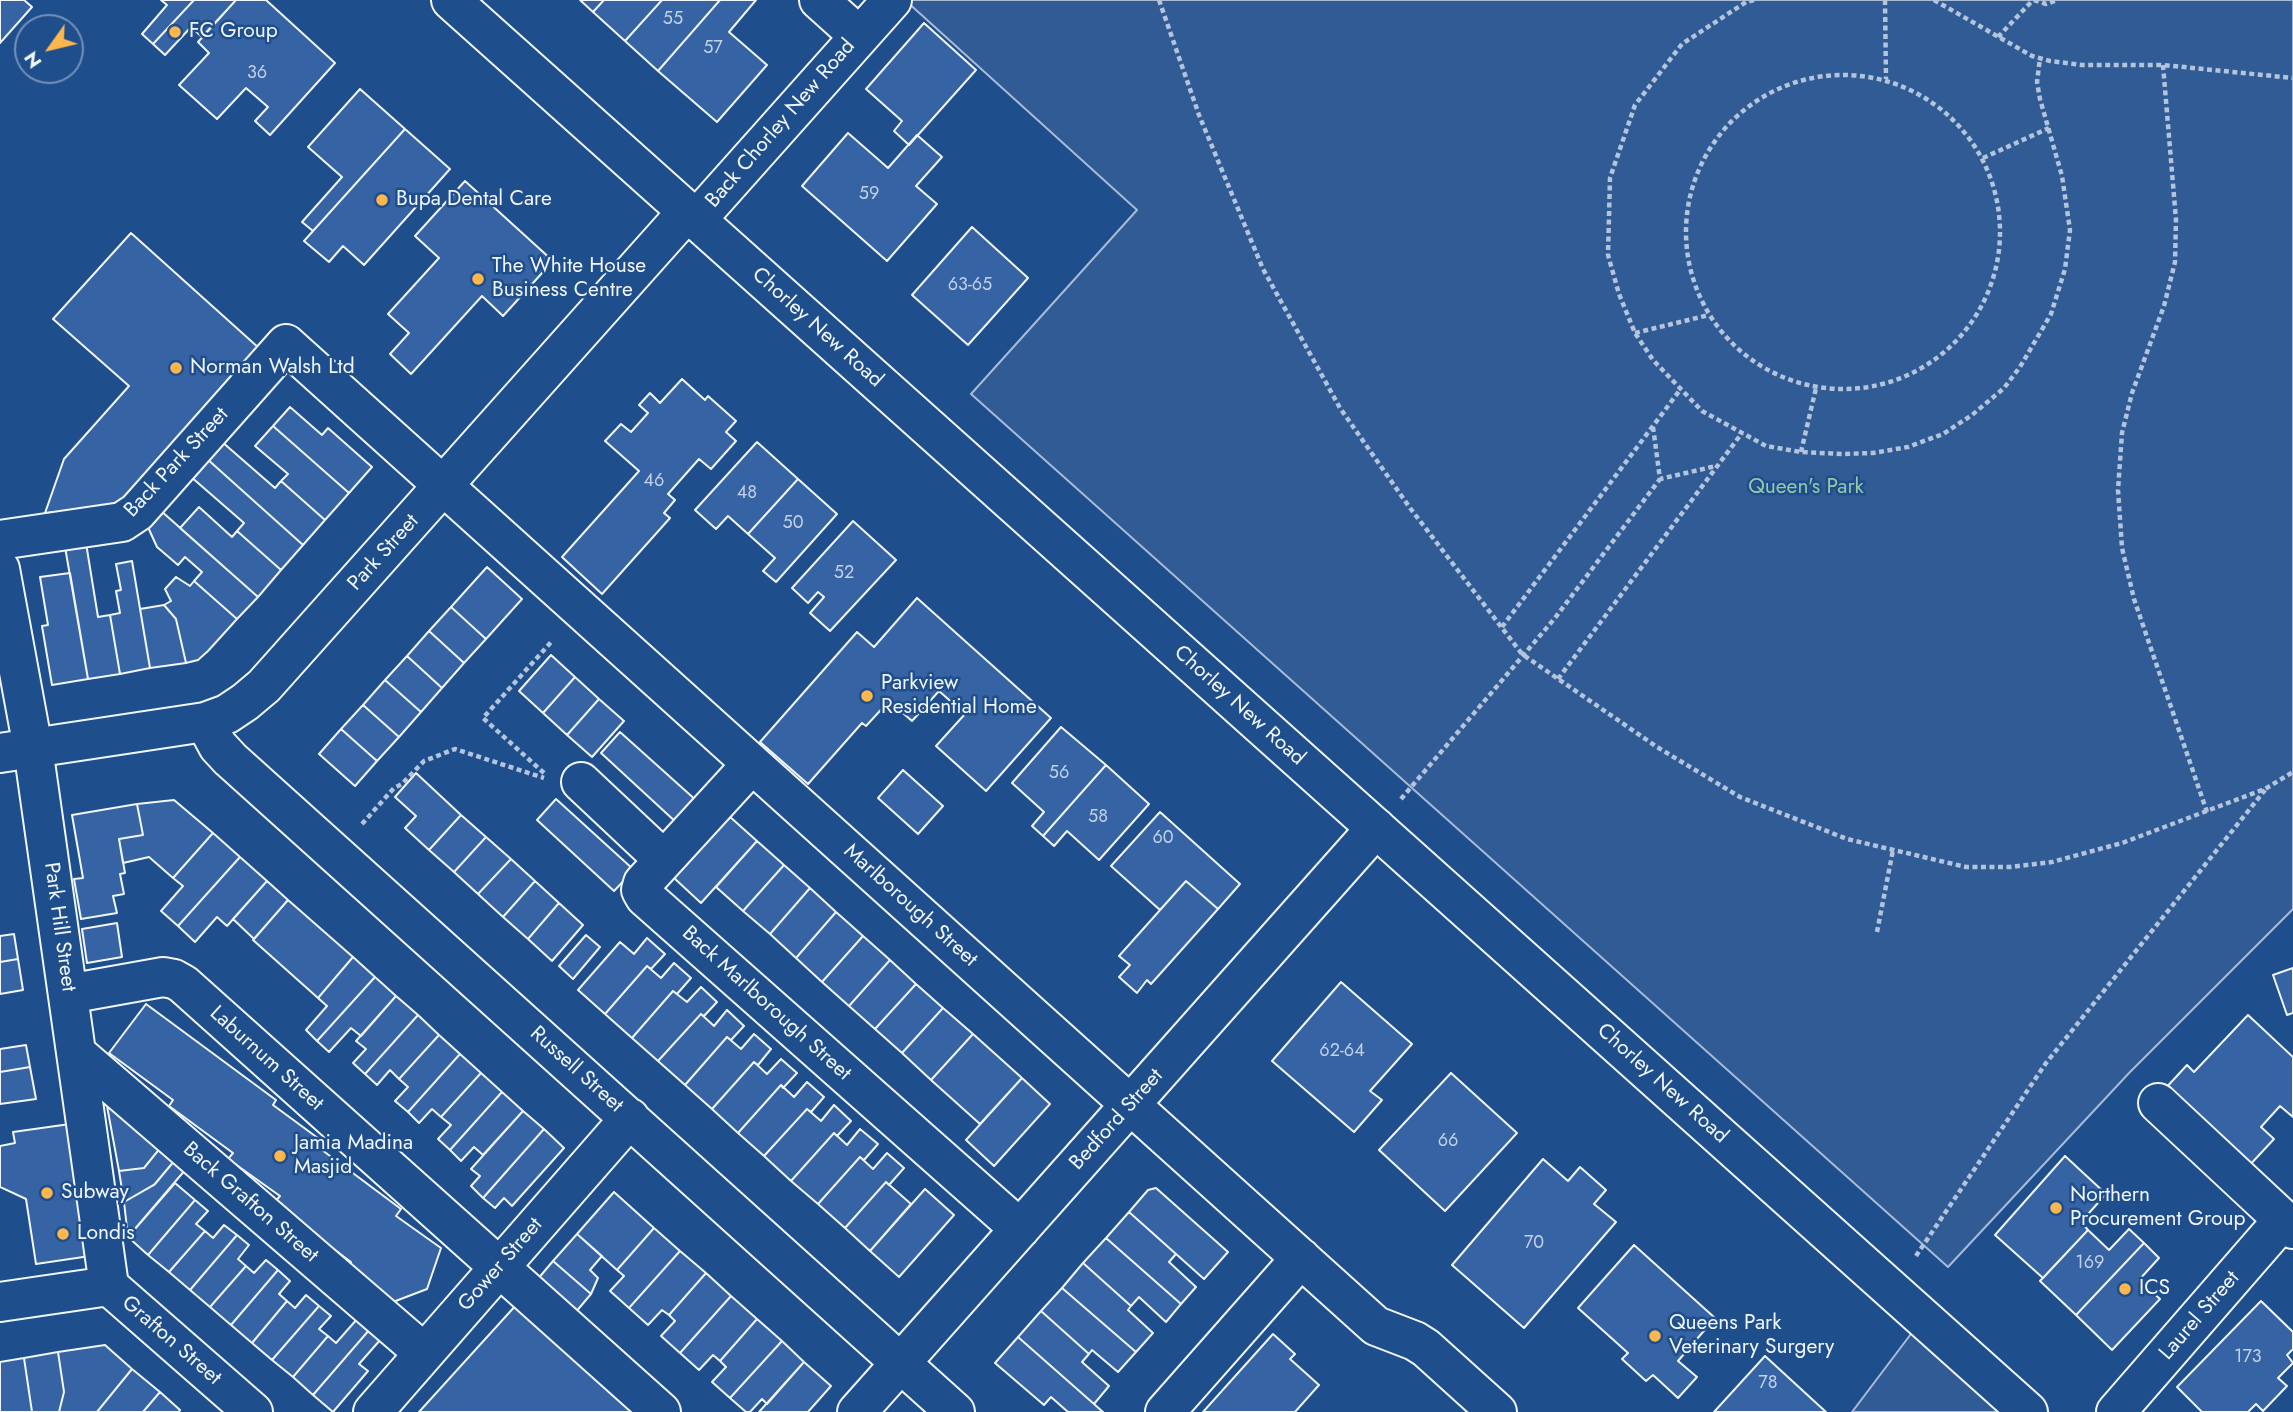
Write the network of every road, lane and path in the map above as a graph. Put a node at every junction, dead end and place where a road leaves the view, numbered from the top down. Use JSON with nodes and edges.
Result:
{"nodes":[{"id":1,"x":451,"y":0,"type":"edge"},
{"id":2,"x":819,"y":0,"type":"edge"},
{"id":3,"x":892,"y":0,"type":"edge"},
{"id":4,"x":1159,"y":0,"type":"edge"},
{"id":5,"x":1755,"y":0,"type":"edge"},
{"id":6,"x":1885,"y":0,"type":"edge"},
{"id":7,"x":1934,"y":0,"type":"edge"},
{"id":8,"x":2034,"y":0,"type":"edge"},
{"id":9,"x":2057,"y":0,"type":"edge"},
{"id":10,"x":859,"y":36,"type":"junction"},
{"id":11,"x":1998,"y":37,"type":"junction"},
{"id":12,"x":2040,"y":58,"type":"junction"},
{"id":13,"x":2163,"y":65,"type":"junction"},
{"id":14,"x":2293,"y":78,"type":"edge"},
{"id":15,"x":1886,"y":79,"type":"junction"},
{"id":16,"x":2049,"y":128,"type":"junction"},
{"id":17,"x":1983,"y":158,"type":"junction"},
{"id":18,"x":692,"y":216,"type":"junction"},
{"id":19,"x":1709,"y":315,"type":"junction"},
{"id":20,"x":1635,"y":333,"type":"junction"},
{"id":21,"x":286,"y":344,"type":"joint"},
{"id":22,"x":1816,"y":388,"type":"junction"},
{"id":23,"x":1680,"y":390,"type":"junction"},
{"id":24,"x":1653,"y":427,"type":"junction"},
{"id":25,"x":1742,"y":433,"type":"junction"},
{"id":26,"x":1801,"y":452,"type":"junction"},
{"id":27,"x":1717,"y":466,"type":"junction"},
{"id":28,"x":1660,"y":479,"type":"junction"},
{"id":29,"x":443,"y":485,"type":"junction"},
{"id":30,"x":0,"y":540,"type":"edge"},
{"id":31,"x":0,"y":569,"type":"edge"},
{"id":32,"x":580,"y":609,"type":"junction"},
{"id":33,"x":1502,"y":627,"type":"junction"},
{"id":34,"x":1522,"y":654,"type":"junction"},
{"id":35,"x":1558,"y":679,"type":"junction"},
{"id":36,"x":205,"y":722,"type":"junction"},
{"id":37,"x":17,"y":751,"type":"edge"},
{"id":38,"x":752,"y":764,"type":"junction"},
{"id":39,"x":2293,"y":772,"type":"edge"},
{"id":40,"x":581,"y":782,"type":"dead end"},
{"id":41,"x":2265,"y":789,"type":"junction"},
{"id":42,"x":2207,"y":812,"type":"junction"},
{"id":43,"x":1376,"y":828,"type":"junction"},
{"id":44,"x":1893,"y":850,"type":"junction"},
{"id":45,"x":336,"y":854,"type":"junction"},
{"id":46,"x":664,"y":860,"type":"junction"},
{"id":47,"x":1877,"y":932,"type":"dead end"},
{"id":48,"x":68,"y":994,"type":"junction"},
{"id":49,"x":76,"y":1053,"type":"junction"},
{"id":50,"x":2158,"y":1103,"type":"dead end"},
{"id":51,"x":1131,"y":1104,"type":"junction"},
{"id":52,"x":629,"y":1118,"type":"junction"},
{"id":53,"x":2288,"y":1224,"type":"edge"},
{"id":54,"x":1020,"y":1229,"type":"junction"},
{"id":55,"x":1301,"y":1258,"type":"junction"},
{"id":56,"x":499,"y":1268,"type":"junction"},
{"id":57,"x":108,"y":1286,"type":"junction"},
{"id":58,"x":1893,"y":1291,"type":"junction"},
{"id":59,"x":0,"y":1301,"type":"edge"},
{"id":60,"x":424,"y":1353,"type":"junction"},
{"id":61,"x":900,"y":1363,"type":"junction"},
{"id":62,"x":253,"y":1412,"type":"edge"},
{"id":63,"x":373,"y":1412,"type":"edge"},
{"id":64,"x":661,"y":1412,"type":"edge"},
{"id":65,"x":857,"y":1412,"type":"edge"},
{"id":66,"x":955,"y":1412,"type":"edge"},
{"id":67,"x":1165,"y":1412,"type":"edge"},
{"id":68,"x":1497,"y":1412,"type":"edge"},
{"id":69,"x":2028,"y":1412,"type":"edge"},
{"id":70,"x":2116,"y":1412,"type":"edge"}],
"edges":[{"from":1,"to":18,"type":"street","name":"Chorley New Road"},
{"from":2,"to":10,"type":"street","name":"Back Chorley New Road"},
{"from":3,"to":10,"type":"street"},
{"from":4,"to":33,"type":"path"},
{"from":5,"to":20,"type":"path"},
{"from":6,"to":15,"type":"path"},
{"from":7,"to":11,"type":"path"},
{"from":8,"to":9,"type":"path"},
{"from":8,"to":11,"type":"path"},
{"from":10,"to":18,"type":"street","name":"Back Chorley New Road"},
{"from":11,"to":12,"type":"path"},
{"from":12,"to":13,"type":"path"},
{"from":12,"to":16,"type":"path"},
{"from":13,"to":14,"type":"path"},
{"from":13,"to":42,"type":"path"},
{"from":15,"to":17,"type":"path"},
{"from":15,"to":19,"type":"path"},
{"from":16,"to":17,"type":"path"},
{"from":16,"to":26,"type":"path"},
{"from":17,"to":22,"type":"path"},
{"from":18,"to":29,"type":"street","name":"Park Street"},
{"from":18,"to":43,"type":"street","name":"Chorley New Road"},
{"from":19,"to":20,"type":"path"},
{"from":19,"to":22,"type":"path"},
{"from":20,"to":23,"type":"path"},
{"from":21,"to":29,"type":"street","name":"Marlborough Street"},
{"from":21,"to":30,"type":"street","name":"Back Park Street"},
{"from":22,"to":26,"type":"path"},
{"from":23,"to":24,"type":"path"},
{"from":23,"to":25,"type":"path"},
{"from":24,"to":28,"type":"path"},
{"from":24,"to":33,"type":"path"},
{"from":25,"to":26,"type":"path"},
{"from":25,"to":27,"type":"path"},
{"from":27,"to":28,"type":"path"},
{"from":27,"to":35,"type":"path"},
{"from":28,"to":34,"type":"path"},
{"from":29,"to":32,"type":"street","name":"Marlborough Street"},
{"from":29,"to":36,"type":"street","name":"Park Street"},
{"from":31,"to":37,"type":"street","name":"Park Hill Street"},
{"from":32,"to":38,"type":"street","name":"Marlborough Street"},
{"from":32,"to":45,"type":"path"},
{"from":33,"to":34,"type":"path"},
{"from":34,"to":35,"type":"path"},
{"from":34,"to":43,"type":"path"},
{"from":35,"to":44,"type":"path"},
{"from":36,"to":37,"type":"street","name":"Park Street"},
{"from":36,"to":45,"type":"street","name":"Russell Street"},
{"from":37,"to":48,"type":"street","name":"Park Hill Street"},
{"from":38,"to":46,"type":"street","name":"Back Marlborough Street"},
{"from":38,"to":51,"type":"street","name":"Marlborough Street"},
{"from":39,"to":41,"type":"path"},
{"from":40,"to":46,"type":"street"},
{"from":41,"to":42,"type":"path"},
{"from":41,"to":58,"type":"path"},
{"from":42,"to":44,"type":"path"},
{"from":43,"to":51,"type":"street","name":"Bedford Street"},
{"from":43,"to":58,"type":"street","name":"Chorley New Road"},
{"from":44,"to":47,"type":"path"},
{"from":45,"to":52,"type":"street","name":"Russell Street"},
{"from":46,"to":54,"type":"street","name":"Back Marlborough Street"},
{"from":48,"to":49,"type":"street","name":"Park Hill Street"},
{"from":48,"to":56,"type":"street","name":"Laburnum Street"},
{"from":49,"to":57,"type":"street","name":"Park Hill Street"},
{"from":49,"to":60,"type":"street","name":"Back Grafton Street"},
{"from":50,"to":53,"type":"street","name":"Laurel Street"},
{"from":51,"to":54,"type":"street","name":"Bedford Street"},
{"from":51,"to":55,"type":"street","name":"Marlborough Street"},
{"from":52,"to":56,"type":"street","name":"Gower Street"},
{"from":52,"to":61,"type":"street","name":"Russell Street"},
{"from":53,"to":70,"type":"street","name":"Laurel Street"},
{"from":54,"to":61,"type":"street","name":"Bedford Street"},
{"from":55,"to":67,"type":"street"},
{"from":55,"to":68,"type":"street","name":"Marlborough Street"},
{"from":56,"to":60,"type":"street","name":"Gower Street"},
{"from":56,"to":64,"type":"street","name":"Laburnum Street"},
{"from":57,"to":59,"type":"street","name":"Grafton Street"},
{"from":57,"to":62,"type":"street","name":"Grafton Street"},
{"from":58,"to":69,"type":"street","name":"Chorley New Road"},
{"from":60,"to":63,"type":"street","name":"Gower Street"},
{"from":61,"to":65,"type":"street","name":"Bedford Street"},
{"from":61,"to":66,"type":"street","name":"Russell Street"}]}
